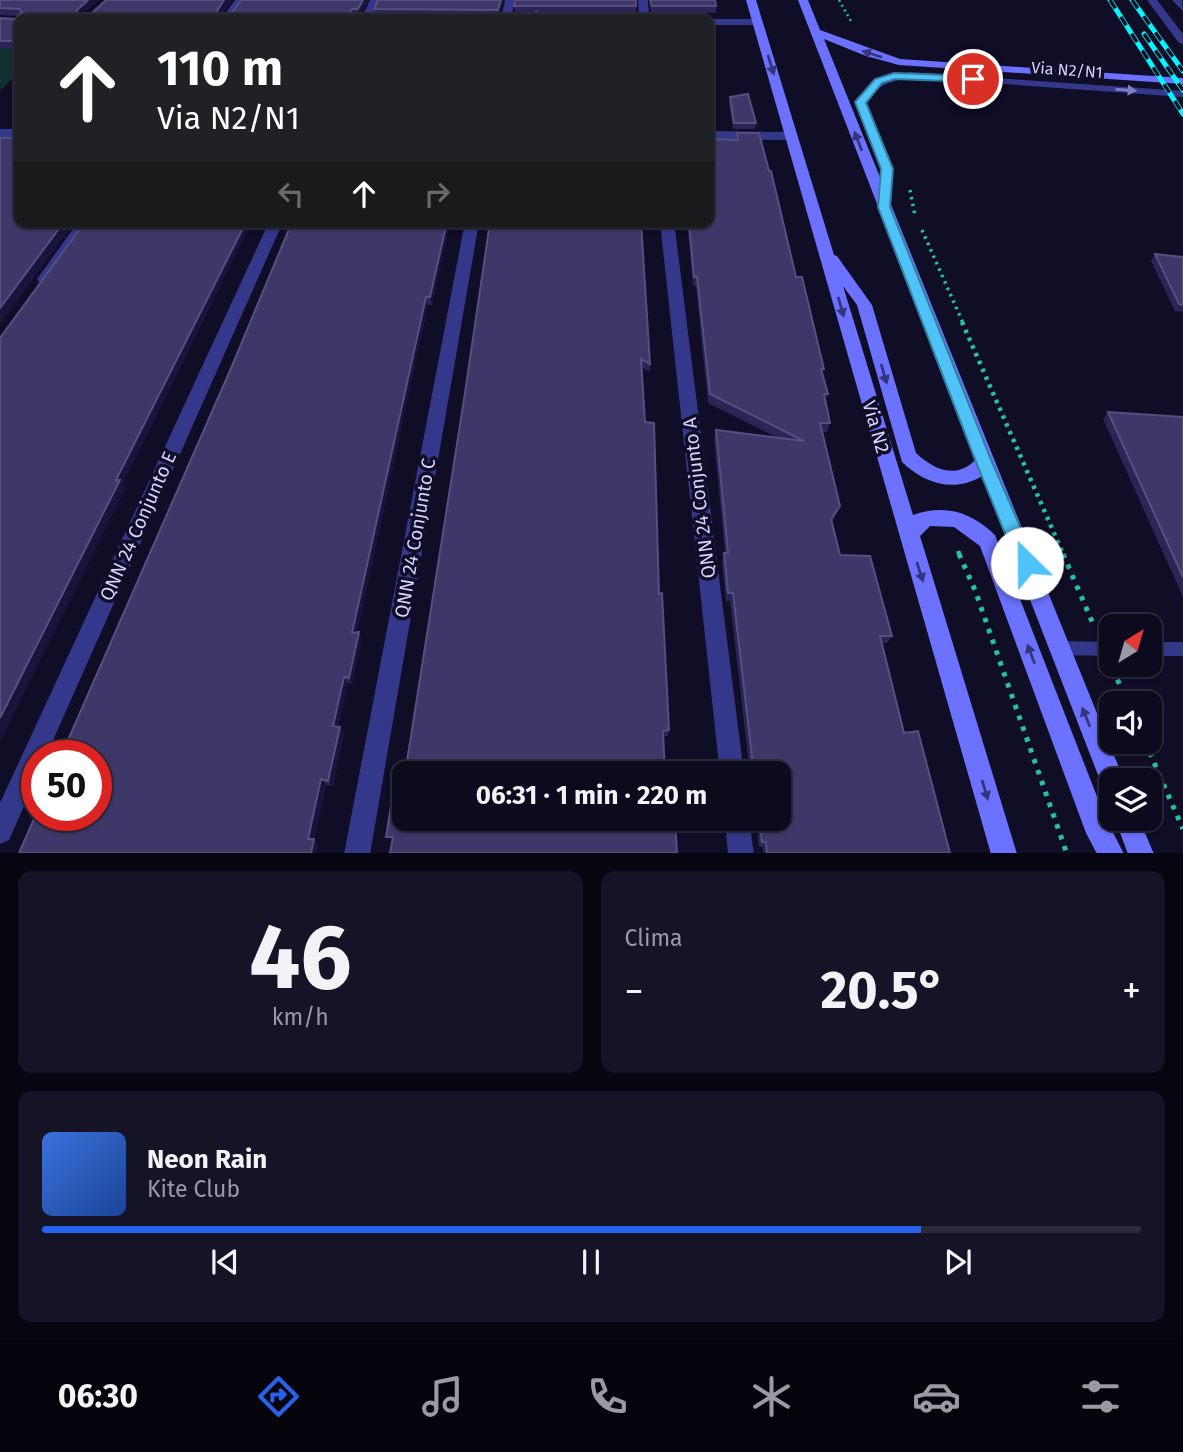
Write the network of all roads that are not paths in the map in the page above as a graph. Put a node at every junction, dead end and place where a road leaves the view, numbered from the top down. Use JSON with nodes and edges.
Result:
{"nodes":[{"id":1,"x":751,"y":0,"type":"edge"},
{"id":2,"x":803,"y":0,"type":"edge"},
{"id":3,"x":1153,"y":0,"type":"edge"},
{"id":4,"x":1177,"y":0,"type":"edge"},
{"id":5,"x":1183,"y":8,"type":"edge"},
{"id":6,"x":714,"y":22,"type":"edge"},
{"id":7,"x":758,"y":22,"type":"junction"},
{"id":8,"x":815,"y":32,"type":"junction"},
{"id":9,"x":1183,"y":41,"type":"edge"},
{"id":10,"x":1183,"y":81,"type":"edge"},
{"id":11,"x":1183,"y":94,"type":"edge"},
{"id":12,"x":714,"y":135,"type":"edge"},
{"id":13,"x":792,"y":136,"type":"junction"},
{"id":14,"x":884,"y":207,"type":"junction"},
{"id":15,"x":81,"y":228,"type":"edge"},
{"id":16,"x":272,"y":228,"type":"edge"},
{"id":17,"x":471,"y":228,"type":"edge"},
{"id":18,"x":668,"y":228,"type":"edge"},
{"id":19,"x":824,"y":248,"type":"junction"},
{"id":20,"x":31,"y":296,"type":"edge"},
{"id":21,"x":984,"y":462,"type":"junction"},
{"id":22,"x":908,"y":536,"type":"junction"},
{"id":23,"x":1059,"y":648,"type":"junction"},
{"id":24,"x":1099,"y":649,"type":"edge"},
{"id":25,"x":1162,"y":649,"type":"edge"},
{"id":26,"x":1183,"y":649,"type":"edge"},
{"id":27,"x":730,"y":761,"type":"edge"},
{"id":28,"x":1107,"y":768,"type":"edge"},
{"id":29,"x":0,"y":831,"type":"edge"},
{"id":30,"x":738,"y":831,"type":"edge"},
{"id":31,"x":1132,"y":831,"type":"edge"},
{"id":32,"x":358,"y":853,"type":"edge"},
{"id":33,"x":741,"y":853,"type":"edge"},
{"id":34,"x":1004,"y":853,"type":"edge"},
{"id":35,"x":1111,"y":853,"type":"edge"},
{"id":36,"x":1141,"y":853,"type":"edge"}],
"edges":[{"from":1,"to":7,"type":"main road","name":"Via N2"},
{"from":2,"to":8,"type":"main road"},
{"from":3,"to":9,"type":"street"},
{"from":4,"to":5,"type":"street"},
{"from":6,"to":7,"type":"street"},
{"from":7,"to":13,"type":"main road","name":"Via N2","one_way":true},
{"from":10,"to":8,"type":"main road","one_way":true},
{"from":14,"to":8,"type":"main road","one_way":true},
{"from":14,"to":11,"type":"street","name":"Via N2/N1","one_way":true},
{"from":12,"to":13,"type":"street"},
{"from":13,"to":19,"type":"main road","name":"Via N2"},
{"from":14,"to":21,"type":"main road"},
{"from":15,"to":20,"type":"street"},
{"from":16,"to":29,"type":"street","name":"QNN 24 Conjunto E"},
{"from":17,"to":32,"type":"street","name":"QNN 24 Conjunto C"},
{"from":18,"to":27,"type":"street","name":"QNN 24 Conjunto A"},
{"from":19,"to":21,"type":"main road","one_way":true},
{"from":19,"to":22,"type":"main road","name":"Via N2","one_way":true},
{"from":21,"to":23,"type":"main road"},
{"from":22,"to":34,"type":"main road","name":"Via N2","one_way":true},
{"from":35,"to":22,"type":"main road","one_way":true},
{"from":23,"to":24,"type":"lane"},
{"from":28,"to":23,"type":"main road","one_way":true},
{"from":25,"to":26,"type":"lane"},
{"from":30,"to":33,"type":"street"},
{"from":31,"to":36,"type":"main road"}]}
